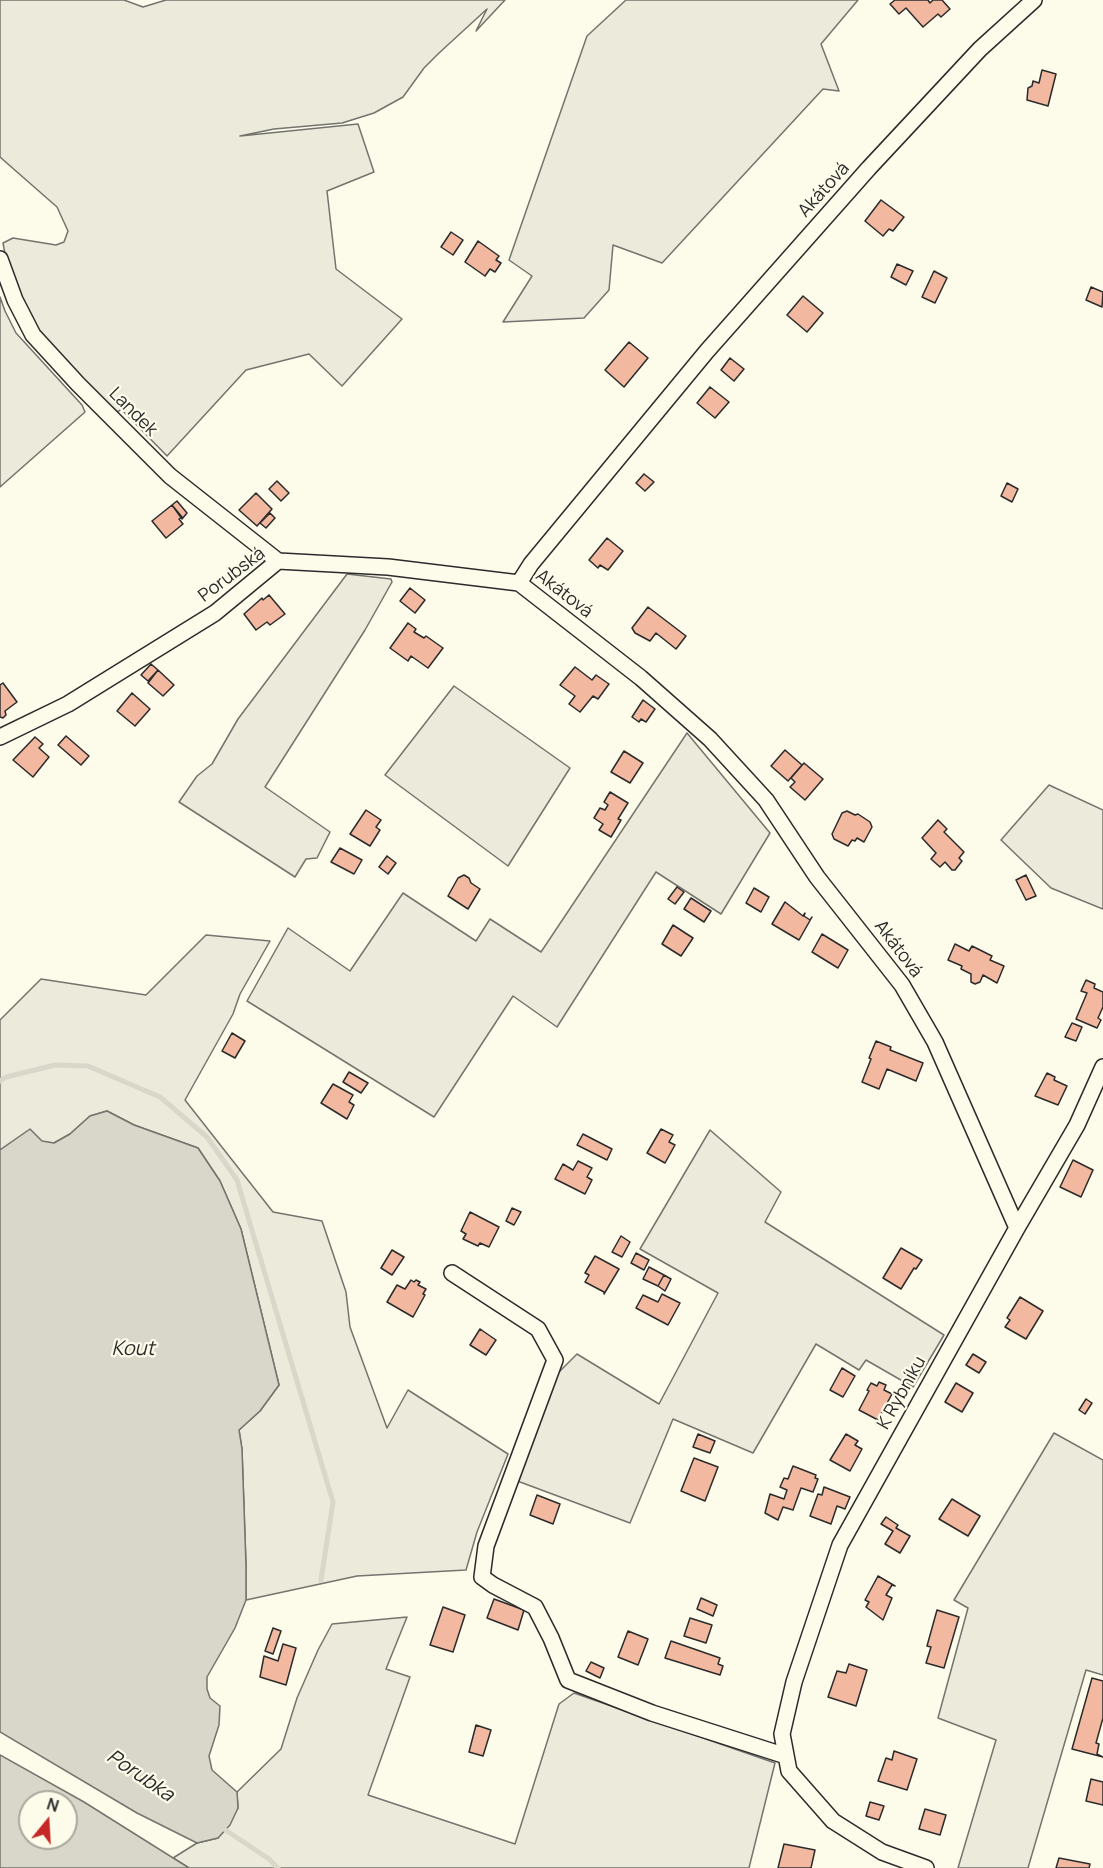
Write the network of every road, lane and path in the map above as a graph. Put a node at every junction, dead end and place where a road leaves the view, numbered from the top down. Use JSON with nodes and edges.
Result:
{"nodes":[{"id":1,"x":1034,"y":0,"type":"edge"},
{"id":2,"x":0,"y":258,"type":"edge"},
{"id":3,"x":278,"y":561,"type":"junction"},
{"id":4,"x":519,"y":583,"type":"junction"},
{"id":5,"x":0,"y":737,"type":"edge"},
{"id":6,"x":1103,"y":1067,"type":"edge"},
{"id":7,"x":1017,"y":1228,"type":"junction"},
{"id":8,"x":452,"y":1273,"type":"dead end"},
{"id":9,"x":786,"y":1756,"type":"junction"},
{"id":10,"x":926,"y":1868,"type":"edge"}],
"edges":[{"from":1,"to":4,"type":"street","name":"Akátová"},
{"from":2,"to":3,"type":"street","name":"Landek"},
{"from":3,"to":4,"type":"street","name":"Porubská"},
{"from":3,"to":5,"type":"street","name":"Porubská"},
{"from":4,"to":7,"type":"street","name":"Akátová"},
{"from":6,"to":7,"type":"street","name":"K Rybníku"},
{"from":7,"to":9,"type":"street","name":"K Rybníku"},
{"from":8,"to":9,"type":"street"},
{"from":9,"to":10,"type":"street","name":"K Rybníku"}]}
